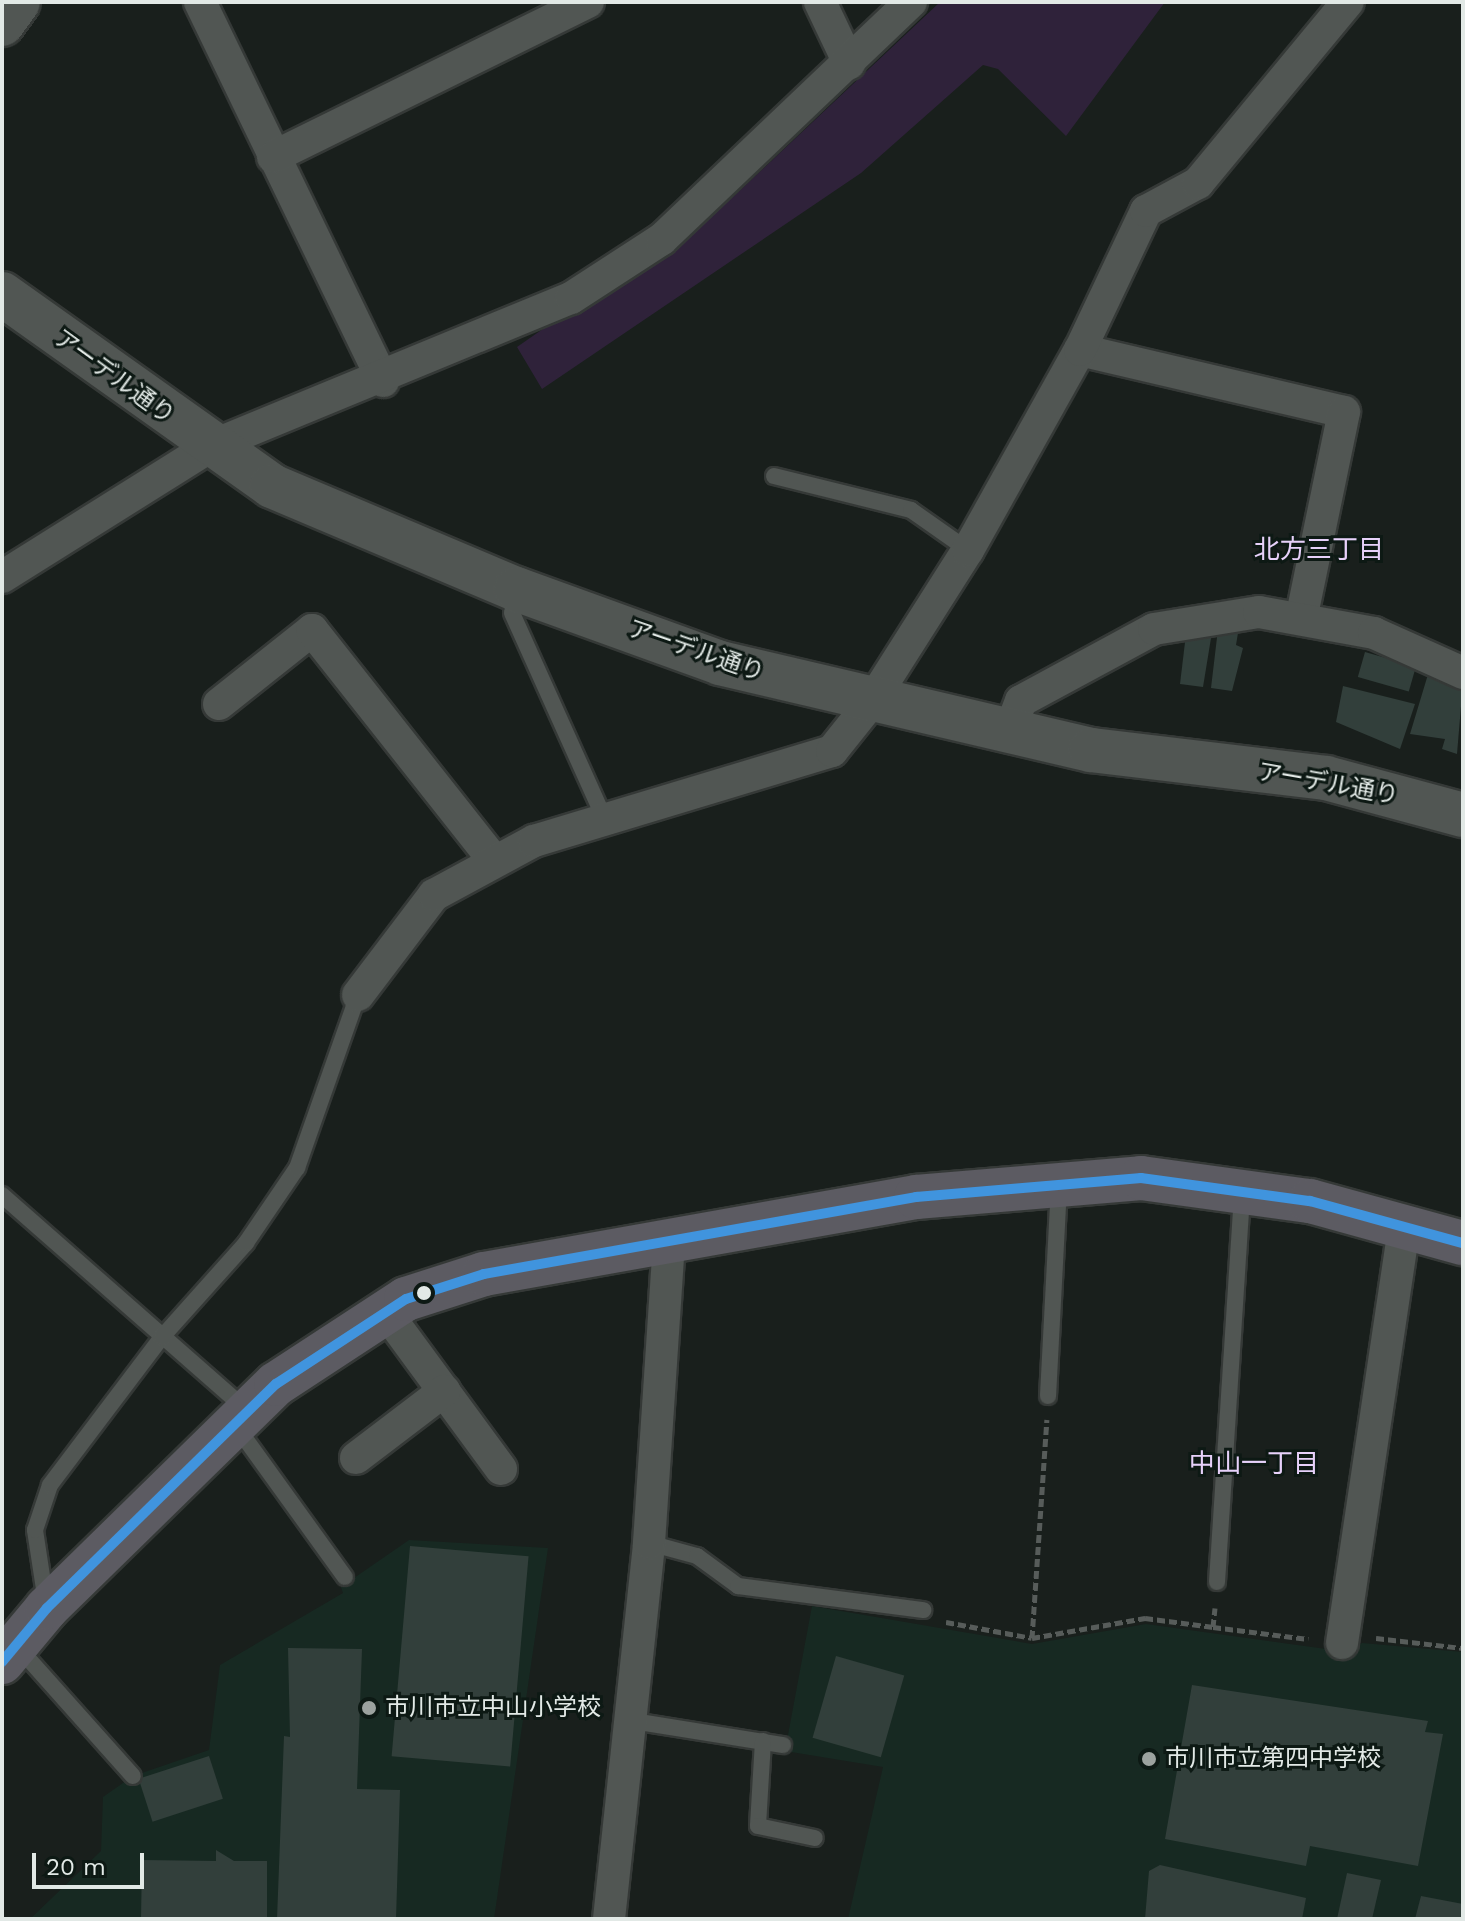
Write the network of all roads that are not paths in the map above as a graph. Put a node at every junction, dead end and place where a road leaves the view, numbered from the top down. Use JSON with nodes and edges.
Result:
{"nodes":[{"id":1,"x":18,"y":2,"type":"edge"},
{"id":2,"x":200,"y":2,"type":"edge"},
{"id":3,"x":588,"y":2,"type":"edge"},
{"id":4,"x":820,"y":2,"type":"edge"},
{"id":5,"x":911,"y":2,"type":"edge"},
{"id":6,"x":1348,"y":2,"type":"edge"},
{"id":7,"x":2,"y":24,"type":"edge"},
{"id":8,"x":849,"y":63,"type":"junction"},
{"id":9,"x":273,"y":157,"type":"junction"},
{"id":10,"x":2,"y":294,"type":"edge"},
{"id":11,"x":1080,"y":350,"type":"junction"},
{"id":12,"x":383,"y":381,"type":"junction"},
{"id":13,"x":209,"y":447,"type":"junction"},
{"id":14,"x":774,"y":476,"type":"dead end"},
{"id":15,"x":968,"y":550,"type":"junction"},
{"id":16,"x":2,"y":577,"type":"edge"},
{"id":17,"x":516,"y":589,"type":"junction"},
{"id":18,"x":1301,"y":619,"type":"junction"},
{"id":19,"x":1463,"y":673,"type":"edge"},
{"id":20,"x":872,"y":701,"type":"junction"},
{"id":21,"x":219,"y":704,"type":"dead end"},
{"id":22,"x":1009,"y":732,"type":"junction"},
{"id":23,"x":1463,"y":815,"type":"edge"},
{"id":24,"x":604,"y":818,"type":"junction"},
{"id":25,"x":495,"y":862,"type":"junction"},
{"id":26,"x":358,"y":995,"type":"joint"},
{"id":27,"x":1059,"y":1182,"type":"junction"},
{"id":28,"x":2,"y":1195,"type":"edge"},
{"id":29,"x":1241,"y":1210,"type":"dead end"},
{"id":30,"x":1405,"y":1223,"type":"junction"},
{"id":31,"x":669,"y":1239,"type":"junction"},
{"id":32,"x":1463,"y":1243,"type":"edge"},
{"id":33,"x":385,"y":1311,"type":"junction"},
{"id":34,"x":162,"y":1337,"type":"junction"},
{"id":35,"x":444,"y":1391,"type":"junction"},
{"id":36,"x":1048,"y":1396,"type":"road end"},
{"id":37,"x":240,"y":1416,"type":"junction"},
{"id":38,"x":356,"y":1458,"type":"dead end"},
{"id":39,"x":501,"y":1469,"type":"dead end"},
{"id":40,"x":649,"y":1543,"type":"junction"},
{"id":41,"x":345,"y":1577,"type":"dead end"},
{"id":42,"x":1217,"y":1582,"type":"road end"},
{"id":43,"x":47,"y":1608,"type":"junction"},
{"id":44,"x":923,"y":1610,"type":"road end"},
{"id":45,"x":1342,"y":1639,"type":"road end"},
{"id":46,"x":9,"y":1653,"type":"edge"},
{"id":47,"x":633,"y":1721,"type":"junction"},
{"id":48,"x":763,"y":1741,"type":"junction"},
{"id":49,"x":783,"y":1745,"type":"dead end"},
{"id":50,"x":133,"y":1776,"type":"dead end"},
{"id":51,"x":815,"y":1838,"type":"dead end"},
{"id":52,"x":609,"y":1919,"type":"edge"}],
"edges":[{"from":1,"to":7,"type":"street"},
{"from":2,"to":9,"type":"street"},
{"from":3,"to":9,"type":"street"},
{"from":4,"to":8,"type":"street"},
{"from":5,"to":8,"type":"street"},
{"from":6,"to":11,"type":"street"},
{"from":8,"to":12,"type":"street"},
{"from":9,"to":12,"type":"street"},
{"from":10,"to":13,"type":"street","name":"アーデル通り"},
{"from":11,"to":15,"type":"street"},
{"from":11,"to":18,"type":"street"},
{"from":12,"to":13,"type":"street"},
{"from":13,"to":16,"type":"street"},
{"from":13,"to":17,"type":"street","name":"アーデル通り"},
{"from":14,"to":15,"type":"lane"},
{"from":15,"to":20,"type":"street"},
{"from":17,"to":20,"type":"street","name":"アーデル通り"},
{"from":17,"to":24,"type":"lane"},
{"from":18,"to":19,"type":"street"},
{"from":18,"to":22,"type":"street"},
{"from":20,"to":22,"type":"street","name":"アーデル通り"},
{"from":20,"to":24,"type":"street"},
{"from":21,"to":25,"type":"street"},
{"from":22,"to":23,"type":"street","name":"アーデル通り"},
{"from":24,"to":25,"type":"street"},
{"from":25,"to":26,"type":"street"},
{"from":26,"to":34,"type":"lane"},
{"from":27,"to":30,"type":"main road"},
{"from":27,"to":31,"type":"main road"},
{"from":27,"to":36,"type":"lane"},
{"from":28,"to":34,"type":"lane"},
{"from":29,"to":42,"type":"lane"},
{"from":30,"to":32,"type":"main road"},
{"from":30,"to":45,"type":"street"},
{"from":31,"to":33,"type":"main road"},
{"from":31,"to":40,"type":"street"},
{"from":33,"to":35,"type":"street"},
{"from":33,"to":37,"type":"main road"},
{"from":34,"to":37,"type":"lane"},
{"from":34,"to":43,"type":"lane"},
{"from":35,"to":38,"type":"street"},
{"from":35,"to":39,"type":"street"},
{"from":37,"to":41,"type":"lane"},
{"from":37,"to":43,"type":"main road"},
{"from":40,"to":44,"type":"lane"},
{"from":40,"to":47,"type":"street"},
{"from":43,"to":46,"type":"main road"},
{"from":46,"to":50,"type":"lane"},
{"from":47,"to":48,"type":"lane"},
{"from":47,"to":52,"type":"street"},
{"from":48,"to":49,"type":"lane"},
{"from":48,"to":51,"type":"lane"}]}
